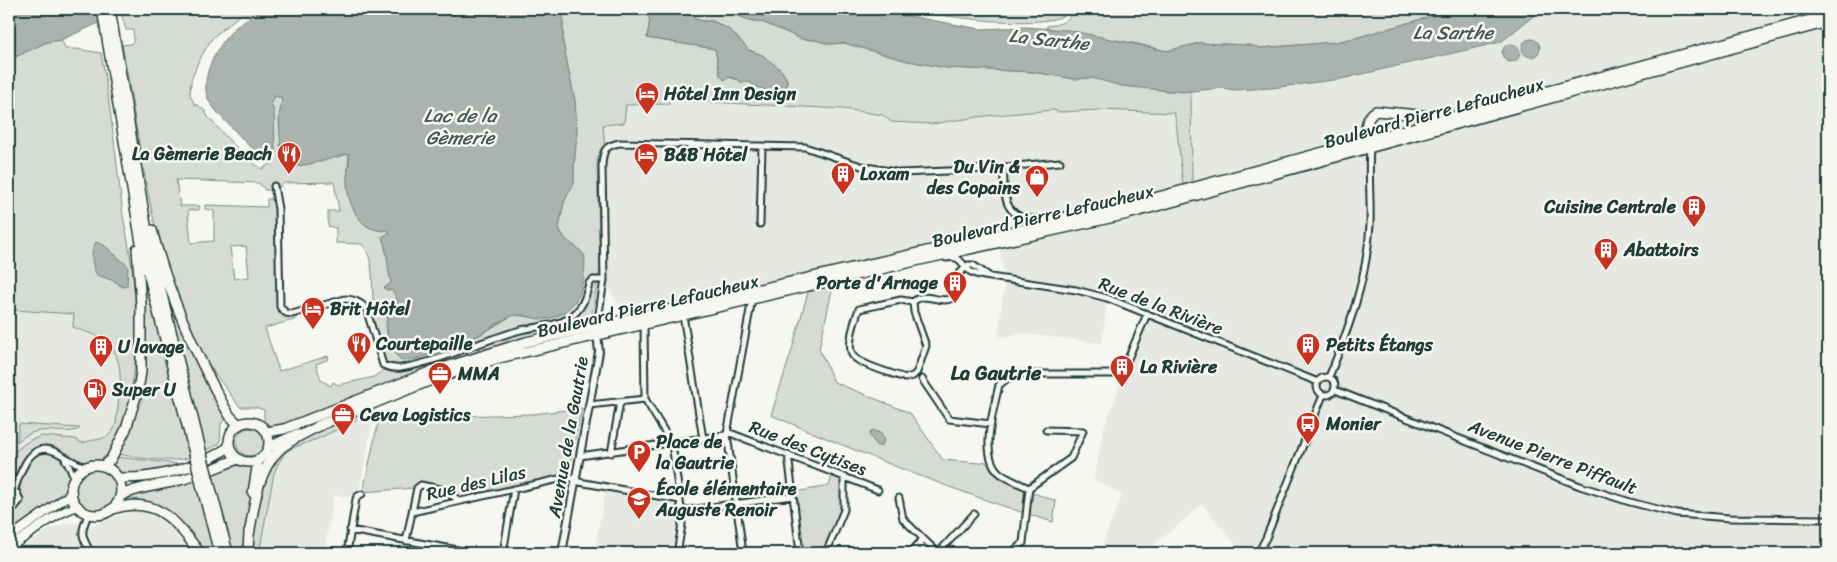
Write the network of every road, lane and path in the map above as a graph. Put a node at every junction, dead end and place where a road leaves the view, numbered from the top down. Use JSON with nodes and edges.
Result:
{"nodes":[{"id":1,"x":102,"y":9,"type":"edge"},
{"id":2,"x":110,"y":9,"type":"edge"},
{"id":3,"x":1828,"y":15,"type":"edge"},
{"id":4,"x":1828,"y":22,"type":"edge"},
{"id":5,"x":109,"y":28,"type":"junction"},
{"id":6,"x":122,"y":86,"type":"junction"},
{"id":7,"x":1455,"y":117,"type":"junction"},
{"id":8,"x":120,"y":120,"type":"junction"},
{"id":9,"x":1368,"y":144,"type":"junction"},
{"id":10,"x":762,"y":146,"type":"junction"},
{"id":11,"x":1060,"y":162,"type":"dead end"},
{"id":12,"x":1004,"y":167,"type":"junction"},
{"id":13,"x":274,"y":186,"type":"dead end"},
{"id":14,"x":1085,"y":214,"type":"junction"},
{"id":15,"x":760,"y":224,"type":"dead end"},
{"id":16,"x":920,"y":260,"type":"junction"},
{"id":17,"x":966,"y":267,"type":"junction"},
{"id":18,"x":604,"y":280,"type":"junction"},
{"id":19,"x":752,"y":299,"type":"junction"},
{"id":20,"x":913,"y":302,"type":"junction"},
{"id":21,"x":1147,"y":314,"type":"junction"},
{"id":22,"x":682,"y":315,"type":"junction"},
{"id":23,"x":644,"y":324,"type":"junction"},
{"id":24,"x":597,"y":330,"type":"junction"},
{"id":25,"x":1329,"y":378,"type":"junction"},
{"id":26,"x":922,"y":379,"type":"dead end"},
{"id":27,"x":1318,"y":382,"type":"junction"},
{"id":28,"x":1335,"y":390,"type":"junction"},
{"id":29,"x":1323,"y":395,"type":"junction"},
{"id":30,"x":645,"y":399,"type":"junction"},
{"id":31,"x":620,"y":402,"type":"junction"},
{"id":32,"x":352,"y":403,"type":"junction"},
{"id":33,"x":590,"y":405,"type":"junction"},
{"id":34,"x":366,"y":406,"type":"junction"},
{"id":35,"x":325,"y":423,"type":"junction"},
{"id":36,"x":239,"y":424,"type":"junction"},
{"id":37,"x":991,"y":424,"type":"junction"},
{"id":38,"x":1046,"y":430,"type":"dead end"},
{"id":39,"x":268,"y":432,"type":"junction"},
{"id":40,"x":727,"y":434,"type":"junction"},
{"id":41,"x":703,"y":439,"type":"junction"},
{"id":42,"x":672,"y":444,"type":"junction"},
{"id":43,"x":230,"y":447,"type":"junction"},
{"id":44,"x":269,"y":447,"type":"junction"},
{"id":45,"x":197,"y":451,"type":"junction"},
{"id":46,"x":610,"y":453,"type":"junction"},
{"id":47,"x":788,"y":454,"type":"junction"},
{"id":48,"x":580,"y":456,"type":"junction"},
{"id":49,"x":63,"y":457,"type":"junction"},
{"id":50,"x":238,"y":460,"type":"junction"},
{"id":51,"x":258,"y":461,"type":"junction"},
{"id":52,"x":103,"y":466,"type":"junction"},
{"id":53,"x":88,"y":467,"type":"junction"},
{"id":54,"x":844,"y":477,"type":"junction"},
{"id":55,"x":75,"y":478,"type":"junction"},
{"id":56,"x":118,"y":478,"type":"junction"},
{"id":57,"x":576,"y":479,"type":"junction"},
{"id":58,"x":205,"y":483,"type":"junction"},
{"id":59,"x":1029,"y":488,"type":"junction"},
{"id":60,"x":514,"y":489,"type":"junction"},
{"id":61,"x":878,"y":490,"type":"dead end"},
{"id":62,"x":12,"y":491,"type":"edge"},
{"id":63,"x":72,"y":493,"type":"junction"},
{"id":64,"x":362,"y":494,"type":"dead end"},
{"id":65,"x":120,"y":496,"type":"junction"},
{"id":66,"x":793,"y":496,"type":"junction"},
{"id":67,"x":900,"y":498,"type":"dead end"},
{"id":68,"x":680,"y":500,"type":"junction"},
{"id":69,"x":460,"y":501,"type":"junction"},
{"id":70,"x":737,"y":504,"type":"junction"},
{"id":71,"x":78,"y":506,"type":"junction"},
{"id":72,"x":9,"y":507,"type":"edge"},
{"id":73,"x":110,"y":510,"type":"junction"},
{"id":74,"x":682,"y":511,"type":"junction"},
{"id":75,"x":412,"y":512,"type":"junction"},
{"id":76,"x":88,"y":514,"type":"junction"},
{"id":77,"x":974,"y":514,"type":"dead end"},
{"id":78,"x":1828,"y":519,"type":"edge"},
{"id":79,"x":350,"y":530,"type":"junction"},
{"id":80,"x":249,"y":535,"type":"junction"},
{"id":81,"x":9,"y":538,"type":"edge"},
{"id":82,"x":924,"y":539,"type":"junction"},
{"id":83,"x":406,"y":541,"type":"junction"},
{"id":84,"x":919,"y":544,"type":"junction"},
{"id":85,"x":9,"y":547,"type":"edge"},
{"id":86,"x":91,"y":553,"type":"edge"},
{"id":87,"x":200,"y":553,"type":"edge"},
{"id":88,"x":219,"y":553,"type":"edge"},
{"id":89,"x":228,"y":553,"type":"edge"},
{"id":90,"x":248,"y":553,"type":"edge"},
{"id":91,"x":347,"y":553,"type":"edge"},
{"id":92,"x":474,"y":553,"type":"edge"},
{"id":93,"x":503,"y":553,"type":"edge"},
{"id":94,"x":562,"y":553,"type":"edge"},
{"id":95,"x":677,"y":553,"type":"edge"},
{"id":96,"x":743,"y":553,"type":"edge"},
{"id":97,"x":800,"y":553,"type":"edge"},
{"id":98,"x":826,"y":553,"type":"edge"},
{"id":99,"x":910,"y":553,"type":"edge"},
{"id":100,"x":929,"y":553,"type":"edge"},
{"id":101,"x":938,"y":553,"type":"edge"},
{"id":102,"x":1011,"y":553,"type":"edge"},
{"id":103,"x":1258,"y":553,"type":"edge"}],
"edges":[{"from":1,"to":5,"type":"main road"},
{"from":2,"to":5,"type":"main road"},
{"from":3,"to":7,"type":"main road","name":"Boulevard Pierre Lefaucheux"},
{"from":4,"to":9,"type":"main road","name":"Boulevard Pierre Lefaucheux"},
{"from":5,"to":6,"type":"main road"},
{"from":5,"to":8,"type":"main road"},
{"from":6,"to":36,"type":"main road"},
{"from":6,"to":45,"type":"main road"},
{"from":7,"to":9,"type":"main road","name":"Boulevard Pierre Lefaucheux"},
{"from":7,"to":9,"type":"main road"},
{"from":8,"to":45,"type":"main road"},
{"from":8,"to":52,"type":"main road"},
{"from":9,"to":14,"type":"main road","name":"Boulevard Pierre Lefaucheux"},
{"from":9,"to":16,"type":"main road","name":"Boulevard Pierre Lefaucheux"},
{"from":9,"to":25,"type":"street"},
{"from":10,"to":12,"type":"street"},
{"from":10,"to":15,"type":"street"},
{"from":10,"to":18,"type":"street"},
{"from":11,"to":12,"type":"street"},
{"from":12,"to":14,"type":"street"},
{"from":13,"to":18,"type":"street"},
{"from":14,"to":24,"type":"main road","name":"Boulevard Pierre Lefaucheux"},
{"from":16,"to":17,"type":"street","name":"Rue de la Rivière"},
{"from":16,"to":19,"type":"main road","name":"Boulevard Pierre Lefaucheux"},
{"from":17,"to":20,"type":"street"},
{"from":17,"to":21,"type":"street","name":"Rue de la Rivière"},
{"from":18,"to":24,"type":"street"},
{"from":19,"to":22,"type":"main road","name":"Boulevard Pierre Lefaucheux"},
{"from":19,"to":40,"type":"street"},
{"from":20,"to":20,"type":"street"},
{"from":21,"to":27,"type":"street","name":"Rue de la Rivière"},
{"from":21,"to":37,"type":"street"},
{"from":22,"to":23,"type":"main road","name":"Boulevard Pierre Lefaucheux"},
{"from":22,"to":41,"type":"street"},
{"from":23,"to":24,"type":"main road","name":"Boulevard Pierre Lefaucheux"},
{"from":23,"to":30,"type":"street"},
{"from":24,"to":32,"type":"main road","name":"Boulevard Pierre Lefaucheux"},
{"from":24,"to":33,"type":"street","name":"Avenue de la Gautrie"},
{"from":24,"to":34,"type":"main road","name":"Boulevard Pierre Lefaucheux"},
{"from":25,"to":27,"type":"street"},
{"from":25,"to":28,"type":"street"},
{"from":26,"to":37,"type":"street"},
{"from":27,"to":29,"type":"street"},
{"from":28,"to":29,"type":"street"},
{"from":28,"to":78,"type":"street","name":"Avenue Pierre Piffault"},
{"from":29,"to":103,"type":"street"},
{"from":30,"to":31,"type":"street"},
{"from":30,"to":42,"type":"street"},
{"from":31,"to":33,"type":"street"},
{"from":31,"to":46,"type":"street"},
{"from":32,"to":34,"type":"main road"},
{"from":32,"to":39,"type":"main road","name":"Boulevard Pierre Lefaucheux"},
{"from":33,"to":48,"type":"street","name":"Avenue de la Gautrie"},
{"from":34,"to":35,"type":"main road","name":"Boulevard Pierre Lefaucheux"},
{"from":35,"to":44,"type":"main road","name":"Boulevard Pierre Lefaucheux"},
{"from":35,"to":80,"type":"main road"},
{"from":36,"to":39,"type":"main road"},
{"from":36,"to":43,"type":"main road"},
{"from":37,"to":59,"type":"street"},
{"from":38,"to":59,"type":"street"},
{"from":39,"to":44,"type":"main road"},
{"from":40,"to":41,"type":"street","name":"Rue des Cytises"},
{"from":40,"to":47,"type":"street","name":"Rue des Cytises"},
{"from":40,"to":70,"type":"street"},
{"from":41,"to":42,"type":"street","name":"Rue des Cytises"},
{"from":42,"to":46,"type":"street","name":"Rue des Cytises"},
{"from":42,"to":68,"type":"street"},
{"from":43,"to":50,"type":"main road"},
{"from":43,"to":56,"type":"main road"},
{"from":44,"to":51,"type":"main road"},
{"from":45,"to":58,"type":"main road","bridge":true},
{"from":46,"to":48,"type":"street","name":"Rue des Cytises"},
{"from":47,"to":54,"type":"street","name":"Rue des Cytises"},
{"from":47,"to":66,"type":"street"},
{"from":48,"to":57,"type":"street","name":"Avenue de la Gautrie"},
{"from":49,"to":53,"type":"street"},
{"from":49,"to":55,"type":"street"},
{"from":49,"to":62,"type":"street"},
{"from":50,"to":51,"type":"main road"},
{"from":50,"to":65,"type":"main road"},
{"from":51,"to":80,"type":"main road"},
{"from":52,"to":53,"type":"main road"},
{"from":52,"to":56,"type":"main road"},
{"from":53,"to":55,"type":"main road"},
{"from":54,"to":61,"type":"street","name":"Rue des Cytises"},
{"from":54,"to":98,"type":"street"},
{"from":55,"to":63,"type":"main road"},
{"from":56,"to":65,"type":"main road"},
{"from":57,"to":60,"type":"street","name":"Rue des Lilas"},
{"from":57,"to":68,"type":"street","name":"Rue des Lilas"},
{"from":57,"to":94,"type":"street","name":"Avenue de la Gautrie"},
{"from":58,"to":88,"type":"main road"},
{"from":58,"to":89,"type":"main road"},
{"from":59,"to":102,"type":"street"},
{"from":60,"to":69,"type":"street","name":"Rue des Lilas"},
{"from":60,"to":93,"type":"street"},
{"from":62,"to":72,"type":"street"},
{"from":63,"to":71,"type":"main road"},
{"from":63,"to":81,"type":"main road"},
{"from":64,"to":79,"type":"street"},
{"from":65,"to":73,"type":"main road"},
{"from":66,"to":70,"type":"street"},
{"from":66,"to":97,"type":"street"},
{"from":67,"to":82,"type":"street"},
{"from":68,"to":74,"type":"street"},
{"from":69,"to":75,"type":"street","name":"Rue des Lilas"},
{"from":69,"to":75,"type":"street"},
{"from":70,"to":74,"type":"street"},
{"from":70,"to":96,"type":"street"},
{"from":71,"to":76,"type":"main road"},
{"from":71,"to":85,"type":"main road"},
{"from":73,"to":76,"type":"main road"},
{"from":73,"to":87,"type":"main road"},
{"from":74,"to":95,"type":"street"},
{"from":75,"to":83,"type":"street"},
{"from":76,"to":86,"type":"street"},
{"from":77,"to":101,"type":"street"},
{"from":79,"to":83,"type":"street"},
{"from":79,"to":91,"type":"street"},
{"from":80,"to":90,"type":"main road"},
{"from":82,"to":84,"type":"street"},
{"from":82,"to":101,"type":"street"},
{"from":83,"to":92,"type":"street"},
{"from":84,"to":99,"type":"street"},
{"from":84,"to":100,"type":"street"}]}
